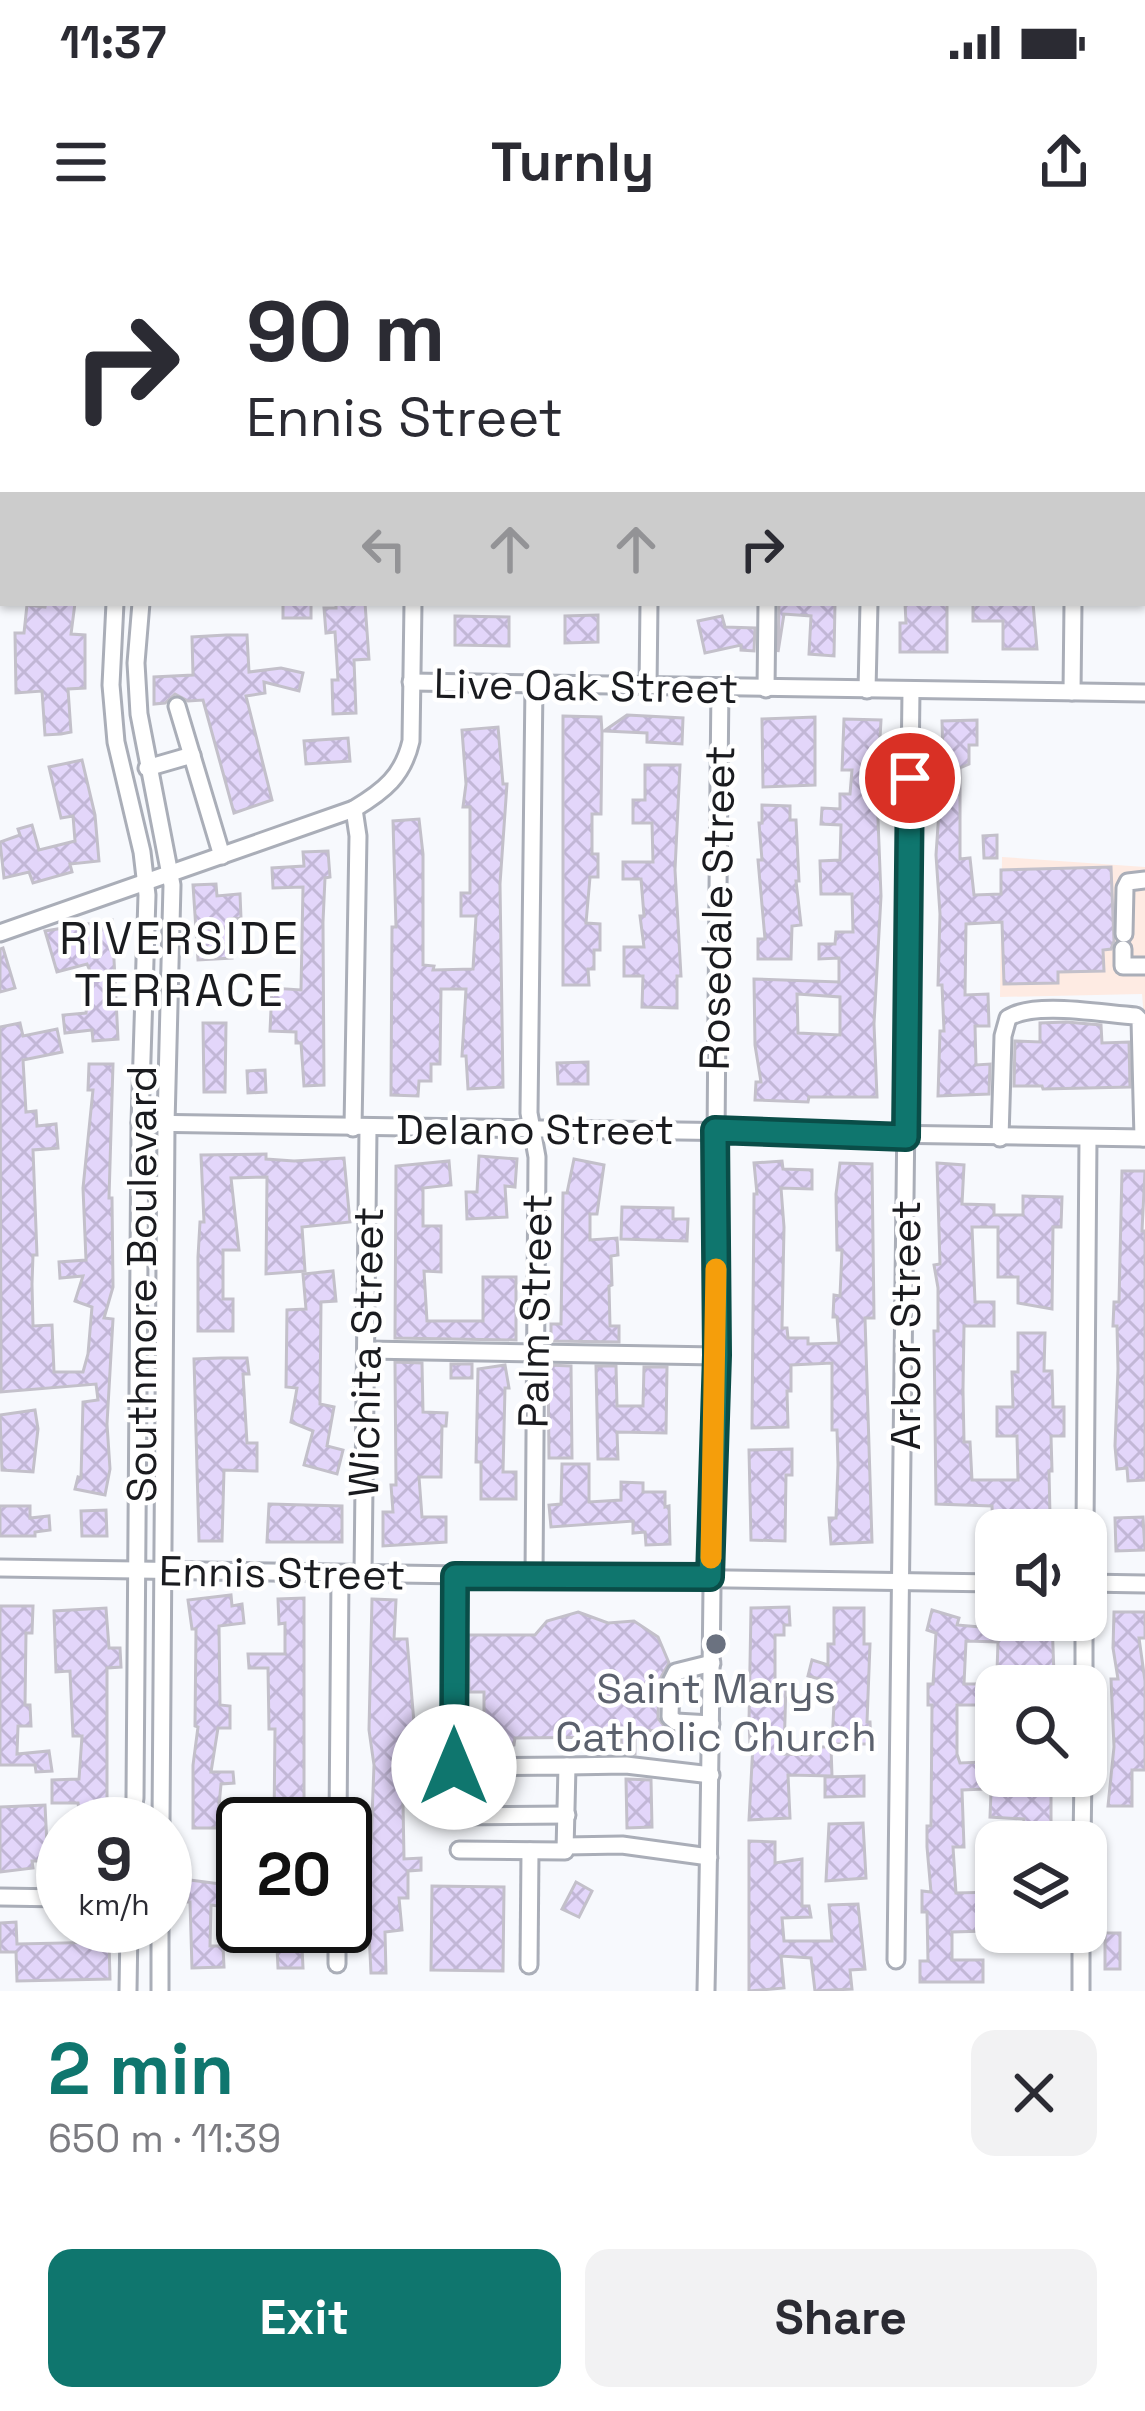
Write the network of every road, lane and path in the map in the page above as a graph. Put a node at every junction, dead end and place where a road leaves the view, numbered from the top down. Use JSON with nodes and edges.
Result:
{"nodes":[{"id":1,"x":116,"y":606,"type":"edge"},
{"id":2,"x":141,"y":606,"type":"edge"},
{"id":3,"x":412,"y":606,"type":"edge"},
{"id":4,"x":650,"y":606,"type":"edge"},
{"id":5,"x":766,"y":606,"type":"edge"},
{"id":6,"x":869,"y":606,"type":"edge"},
{"id":7,"x":1073,"y":606,"type":"edge"},
{"id":8,"x":411,"y":682,"type":"junction"},
{"id":9,"x":534,"y":684,"type":"junction"},
{"id":10,"x":648,"y":687,"type":"junction"},
{"id":11,"x":720,"y":688,"type":"junction"},
{"id":12,"x":766,"y":689,"type":"junction"},
{"id":13,"x":867,"y":690,"type":"junction"},
{"id":14,"x":911,"y":690,"type":"junction"},
{"id":15,"x":1072,"y":692,"type":"junction"},
{"id":16,"x":1145,"y":693,"type":"edge"},
{"id":17,"x":177,"y":706,"type":"dead end"},
{"id":18,"x":192,"y":755,"type":"junction"},
{"id":19,"x":147,"y":768,"type":"junction"},
{"id":20,"x":354,"y":809,"type":"junction"},
{"id":21,"x":222,"y":856,"type":"junction"},
{"id":22,"x":171,"y":873,"type":"junction"},
{"id":23,"x":1145,"y":880,"type":"edge"},
{"id":24,"x":145,"y":882,"type":"junction"},
{"id":25,"x":1145,"y":921,"type":"edge"},
{"id":26,"x":0,"y":933,"type":"edge"},
{"id":27,"x":1124,"y":935,"type":"junction"},
{"id":28,"x":1145,"y":966,"type":"edge"},
{"id":29,"x":140,"y":1123,"type":"junction"},
{"id":30,"x":166,"y":1124,"type":"junction"},
{"id":31,"x":360,"y":1128,"type":"junction"},
{"id":32,"x":532,"y":1130,"type":"junction"},
{"id":33,"x":715,"y":1130,"type":"junction"},
{"id":34,"x":906,"y":1137,"type":"junction"},
{"id":35,"x":1000,"y":1138,"type":"junction"},
{"id":36,"x":1088,"y":1138,"type":"junction"},
{"id":37,"x":1144,"y":1138,"type":"edge"},
{"id":38,"x":367,"y":1350,"type":"junction"},
{"id":39,"x":534,"y":1353,"type":"junction"},
{"id":40,"x":717,"y":1355,"type":"junction"},
{"id":41,"x":1085,"y":1509,"type":"edge"},
{"id":42,"x":0,"y":1568,"type":"edge"},
{"id":43,"x":137,"y":1570,"type":"junction"},
{"id":44,"x":164,"y":1571,"type":"junction"},
{"id":45,"x":340,"y":1575,"type":"junction"},
{"id":46,"x":363,"y":1575,"type":"junction"},
{"id":47,"x":455,"y":1576,"type":"junction"},
{"id":48,"x":534,"y":1577,"type":"junction"},
{"id":49,"x":710,"y":1577,"type":"junction"},
{"id":50,"x":902,"y":1582,"type":"junction"},
{"id":51,"x":975,"y":1583,"type":"edge"},
{"id":52,"x":1107,"y":1583,"type":"edge"},
{"id":53,"x":1145,"y":1584,"type":"edge"},
{"id":54,"x":712,"y":1663,"type":"junction"},
{"id":55,"x":711,"y":1724,"type":"junction"},
{"id":56,"x":567,"y":1766,"type":"junction"},
{"id":57,"x":454,"y":1767,"type":"junction"},
{"id":58,"x":711,"y":1775,"type":"junction"},
{"id":59,"x":135,"y":1797,"type":"edge"},
{"id":60,"x":161,"y":1797,"type":"edge"},
{"id":61,"x":338,"y":1797,"type":"edge"},
{"id":62,"x":566,"y":1815,"type":"junction"},
{"id":63,"x":565,"y":1846,"type":"junction"},
{"id":64,"x":459,"y":1850,"type":"dead end"},
{"id":65,"x":530,"y":1851,"type":"junction"},
{"id":66,"x":709,"y":1857,"type":"junction"},
{"id":67,"x":0,"y":1897,"type":"edge"},
{"id":68,"x":36,"y":1898,"type":"edge"},
{"id":69,"x":129,"y":1953,"type":"edge"},
{"id":70,"x":160,"y":1953,"type":"edge"},
{"id":71,"x":337,"y":1953,"type":"edge"},
{"id":72,"x":1082,"y":1953,"type":"edge"},
{"id":73,"x":896,"y":1960,"type":"dead end"},
{"id":74,"x":337,"y":1964,"type":"dead end"},
{"id":75,"x":530,"y":1965,"type":"dead end"},
{"id":76,"x":128,"y":1991,"type":"edge"},
{"id":77,"x":160,"y":1991,"type":"edge"},
{"id":78,"x":706,"y":1991,"type":"edge"},
{"id":79,"x":1081,"y":1991,"type":"edge"}],
"edges":[{"from":1,"to":24,"type":"street","name":"Southmore Boulevard"},
{"from":2,"to":19,"type":"street","name":"Southmore Boulevard"},
{"from":3,"to":8,"type":"street"},
{"from":4,"to":10,"type":"street"},
{"from":5,"to":12,"type":"street"},
{"from":6,"to":13,"type":"street"},
{"from":7,"to":15,"type":"street"},
{"from":8,"to":9,"type":"street","name":"Live Oak Street"},
{"from":8,"to":20,"type":"street","name":"Live Oak Street"},
{"from":9,"to":10,"type":"street","name":"Live Oak Street"},
{"from":9,"to":32,"type":"street","name":"Palm Street"},
{"from":10,"to":11,"type":"street","name":"Live Oak Street"},
{"from":11,"to":12,"type":"street","name":"Live Oak Street"},
{"from":11,"to":33,"type":"street","name":"Rosedale Street"},
{"from":12,"to":13,"type":"street","name":"Live Oak Street"},
{"from":13,"to":14,"type":"street","name":"Live Oak Street"},
{"from":14,"to":15,"type":"street","name":"Live Oak Street"},
{"from":14,"to":34,"type":"street","name":"Arbor Street"},
{"from":15,"to":16,"type":"street","name":"Live Oak Street"},
{"from":17,"to":18,"type":"street"},
{"from":18,"to":19,"type":"street"},
{"from":18,"to":21,"type":"street"},
{"from":19,"to":22,"type":"street","name":"Southmore Boulevard"},
{"from":20,"to":21,"type":"street","name":"Live Oak Street"},
{"from":20,"to":31,"type":"street","name":"Wichita Street"},
{"from":21,"to":22,"type":"street","name":"Live Oak Street"},
{"from":22,"to":24,"type":"street","name":"Live Oak Street"},
{"from":22,"to":30,"type":"street","name":"Southmore Boulevard"},
{"from":23,"to":27,"type":"street"},
{"from":24,"to":26,"type":"street","name":"Live Oak Street"},
{"from":24,"to":29,"type":"street","name":"Southmore Boulevard"},
{"from":25,"to":27,"type":"street"},
{"from":27,"to":28,"type":"street"},
{"from":29,"to":30,"type":"street","name":"Delano Street"},
{"from":29,"to":43,"type":"street","name":"Southmore Boulevard"},
{"from":30,"to":31,"type":"street","name":"Delano Street"},
{"from":30,"to":44,"type":"street","name":"Southmore Boulevard"},
{"from":31,"to":32,"type":"street","name":"Delano Street"},
{"from":31,"to":38,"type":"street","name":"Wichita Street"},
{"from":32,"to":33,"type":"street","name":"Delano Street"},
{"from":32,"to":39,"type":"street","name":"Palm Street"},
{"from":33,"to":34,"type":"street","name":"Delano Street"},
{"from":33,"to":40,"type":"street","name":"Rosedale Street"},
{"from":34,"to":35,"type":"street","name":"Delano Street"},
{"from":34,"to":50,"type":"street","name":"Arbor Street"},
{"from":35,"to":36,"type":"street","name":"Delano Street"},
{"from":35,"to":37,"type":"street"},
{"from":36,"to":37,"type":"street","name":"Delano Street"},
{"from":36,"to":41,"type":"street"},
{"from":38,"to":39,"type":"street"},
{"from":38,"to":46,"type":"street","name":"Wichita Street"},
{"from":39,"to":40,"type":"street"},
{"from":39,"to":48,"type":"street","name":"Palm Street"},
{"from":40,"to":49,"type":"street","name":"Rosedale Street"},
{"from":42,"to":43,"type":"street","name":"Ennis Street"},
{"from":43,"to":44,"type":"street","name":"Ennis Street"},
{"from":43,"to":59,"type":"street","name":"Southmore Boulevard"},
{"from":44,"to":45,"type":"street","name":"Ennis Street"},
{"from":44,"to":60,"type":"street","name":"Southmore Boulevard"},
{"from":45,"to":46,"type":"street","name":"Ennis Street"},
{"from":45,"to":61,"type":"street"},
{"from":46,"to":47,"type":"street","name":"Ennis Street"},
{"from":47,"to":48,"type":"street","name":"Ennis Street"},
{"from":47,"to":57,"type":"street"},
{"from":48,"to":49,"type":"street","name":"Ennis Street"},
{"from":49,"to":50,"type":"street","name":"Ennis Street"},
{"from":49,"to":54,"type":"street","name":"Rosedale Street"},
{"from":50,"to":51,"type":"street","name":"Ennis Street"},
{"from":50,"to":73,"type":"street","name":"Arbor Street"},
{"from":52,"to":53,"type":"street"},
{"from":54,"to":55,"type":"street","name":"Rosedale Street"},
{"from":54,"to":55,"type":"street"},
{"from":55,"to":58,"type":"street","name":"Rosedale Street"},
{"from":56,"to":57,"type":"street"},
{"from":56,"to":58,"type":"street"},
{"from":56,"to":62,"type":"street"},
{"from":57,"to":62,"type":"street"},
{"from":58,"to":66,"type":"street","name":"Rosedale Street"},
{"from":62,"to":63,"type":"street"},
{"from":63,"to":65,"type":"street"},
{"from":63,"to":66,"type":"street"},
{"from":64,"to":65,"type":"street"},
{"from":65,"to":75,"type":"street"},
{"from":66,"to":78,"type":"street","name":"Rosedale Street"},
{"from":67,"to":68,"type":"street"},
{"from":69,"to":76,"type":"street"},
{"from":70,"to":77,"type":"street"},
{"from":71,"to":74,"type":"street"},
{"from":72,"to":79,"type":"street"}]}
